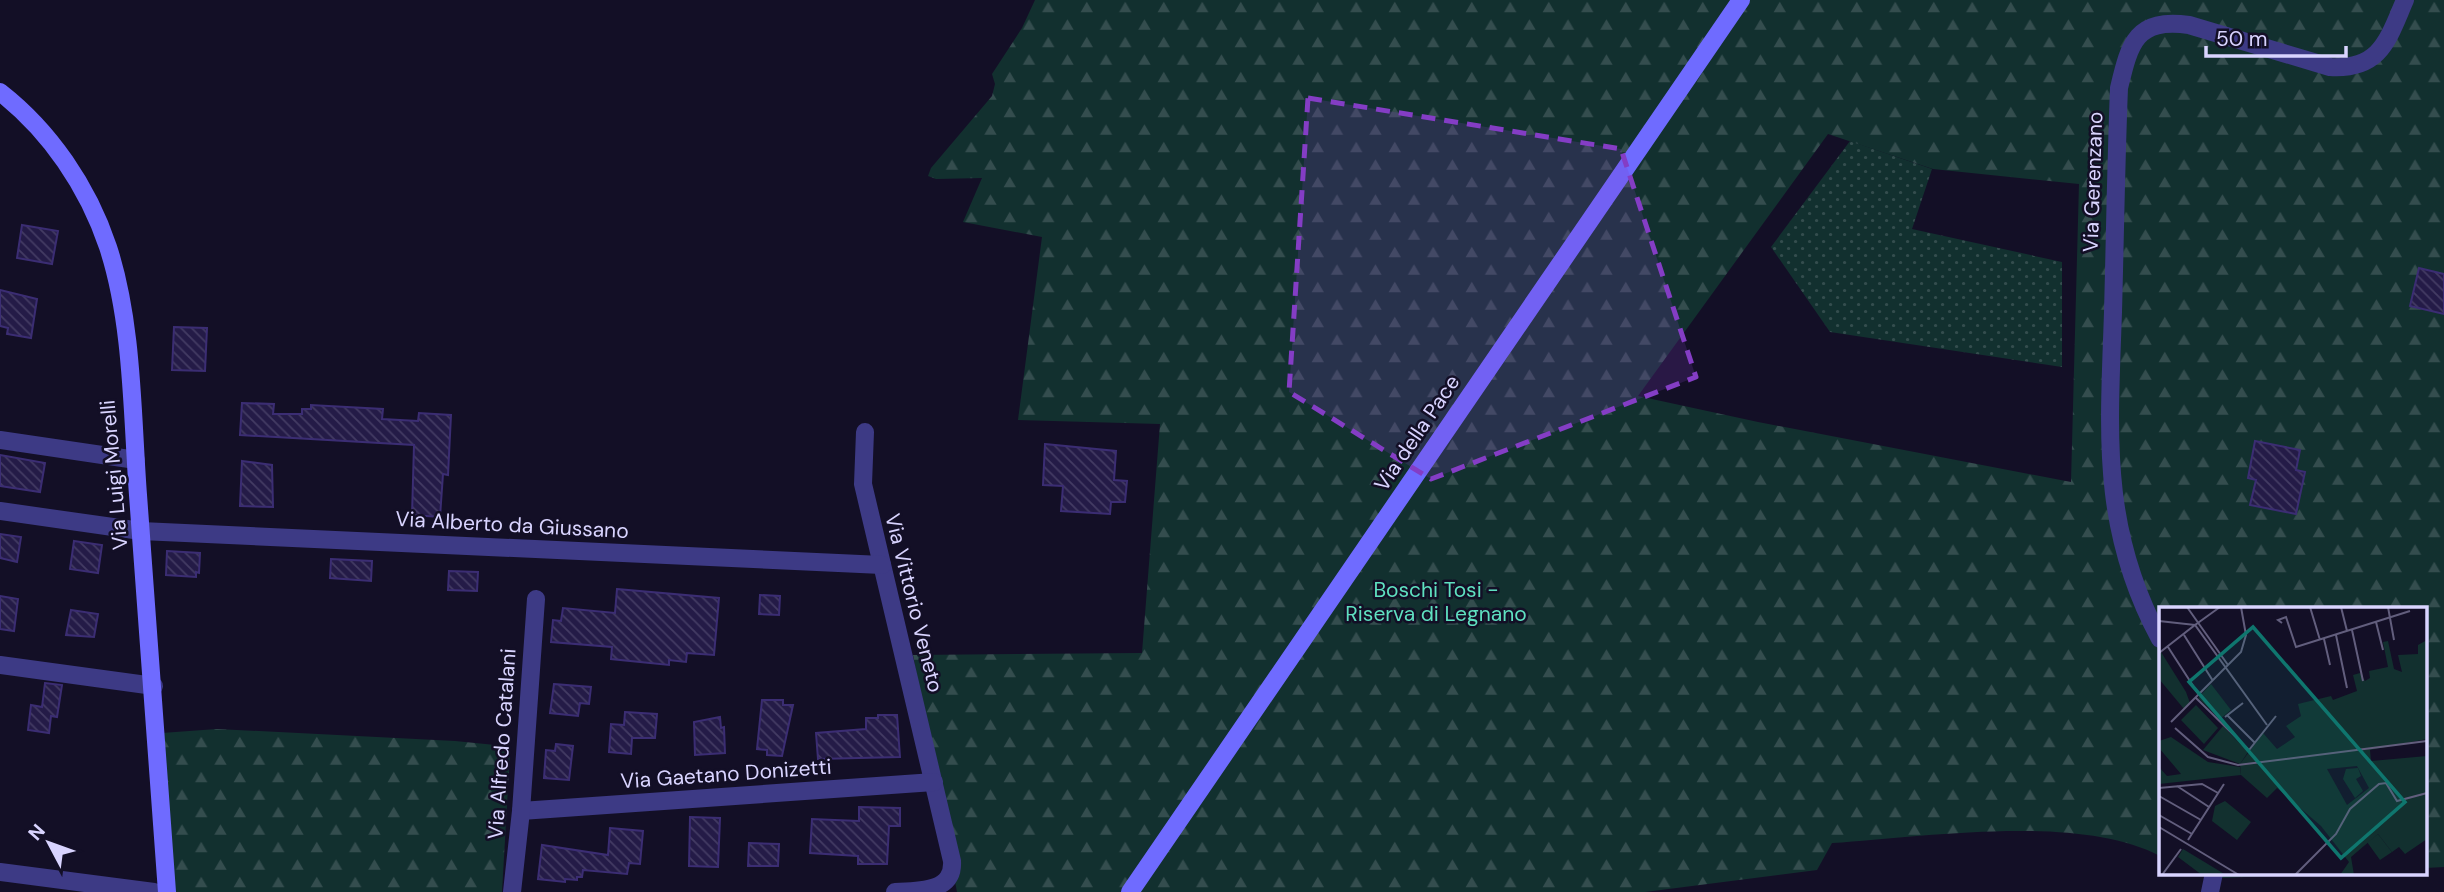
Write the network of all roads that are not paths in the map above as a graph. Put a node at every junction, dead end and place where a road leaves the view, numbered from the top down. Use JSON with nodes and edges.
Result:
{"nodes":[{"id":1,"x":1741,"y":0,"type":"edge"},
{"id":2,"x":2405,"y":0,"type":"edge"},
{"id":3,"x":0,"y":92,"type":"edge"},
{"id":4,"x":865,"y":432,"type":"dead end"},
{"id":5,"x":0,"y":440,"type":"edge"},
{"id":6,"x":136,"y":460,"type":"junction"},
{"id":7,"x":0,"y":511,"type":"edge"},
{"id":8,"x":141,"y":531,"type":"junction"},
{"id":9,"x":882,"y":565,"type":"junction"},
{"id":10,"x":536,"y":599,"type":"dead end"},
{"id":11,"x":2159,"y":635,"type":"edge"},
{"id":12,"x":0,"y":665,"type":"edge"},
{"id":13,"x":154,"y":686,"type":"junction"},
{"id":14,"x":934,"y":782,"type":"junction"},
{"id":15,"x":521,"y":811,"type":"junction"},
{"id":16,"x":0,"y":872,"type":"edge"},
{"id":17,"x":2214,"y":874,"type":"edge"},
{"id":18,"x":154,"y":892,"type":"edge"},
{"id":19,"x":167,"y":892,"type":"edge"},
{"id":20,"x":512,"y":892,"type":"edge"},
{"id":21,"x":895,"y":892,"type":"edge"},
{"id":22,"x":1130,"y":892,"type":"edge"},
{"id":23,"x":2210,"y":892,"type":"edge"}],
"edges":[{"from":1,"to":22,"type":"main road","name":"Via della Pace"},
{"from":2,"to":11,"type":"street","name":"Via Gerenzano"},
{"from":3,"to":6,"type":"main road","name":"Via Luigi Morelli"},
{"from":4,"to":9,"type":"street","name":"Via Vittorio Veneto"},
{"from":5,"to":6,"type":"street"},
{"from":6,"to":8,"type":"main road","name":"Via Luigi Morelli"},
{"from":7,"to":8,"type":"street","name":"Via Alberto da Giussano"},
{"from":8,"to":9,"type":"street","name":"Via Alberto da Giussano"},
{"from":8,"to":13,"type":"main road","name":"Via Luigi Morelli"},
{"from":9,"to":14,"type":"street","name":"Via Vittorio Veneto"},
{"from":10,"to":15,"type":"street","name":"Via Alfredo Catalani"},
{"from":12,"to":13,"type":"street"},
{"from":13,"to":19,"type":"main road","name":"Via Luigi Morelli"},
{"from":14,"to":15,"type":"street","name":"Via Gaetano Donizetti"},
{"from":14,"to":21,"type":"street","name":"Via Vittorio Veneto"},
{"from":15,"to":20,"type":"street","name":"Via Alfredo Catalani"},
{"from":16,"to":18,"type":"street"},
{"from":17,"to":23,"type":"street"}]}
